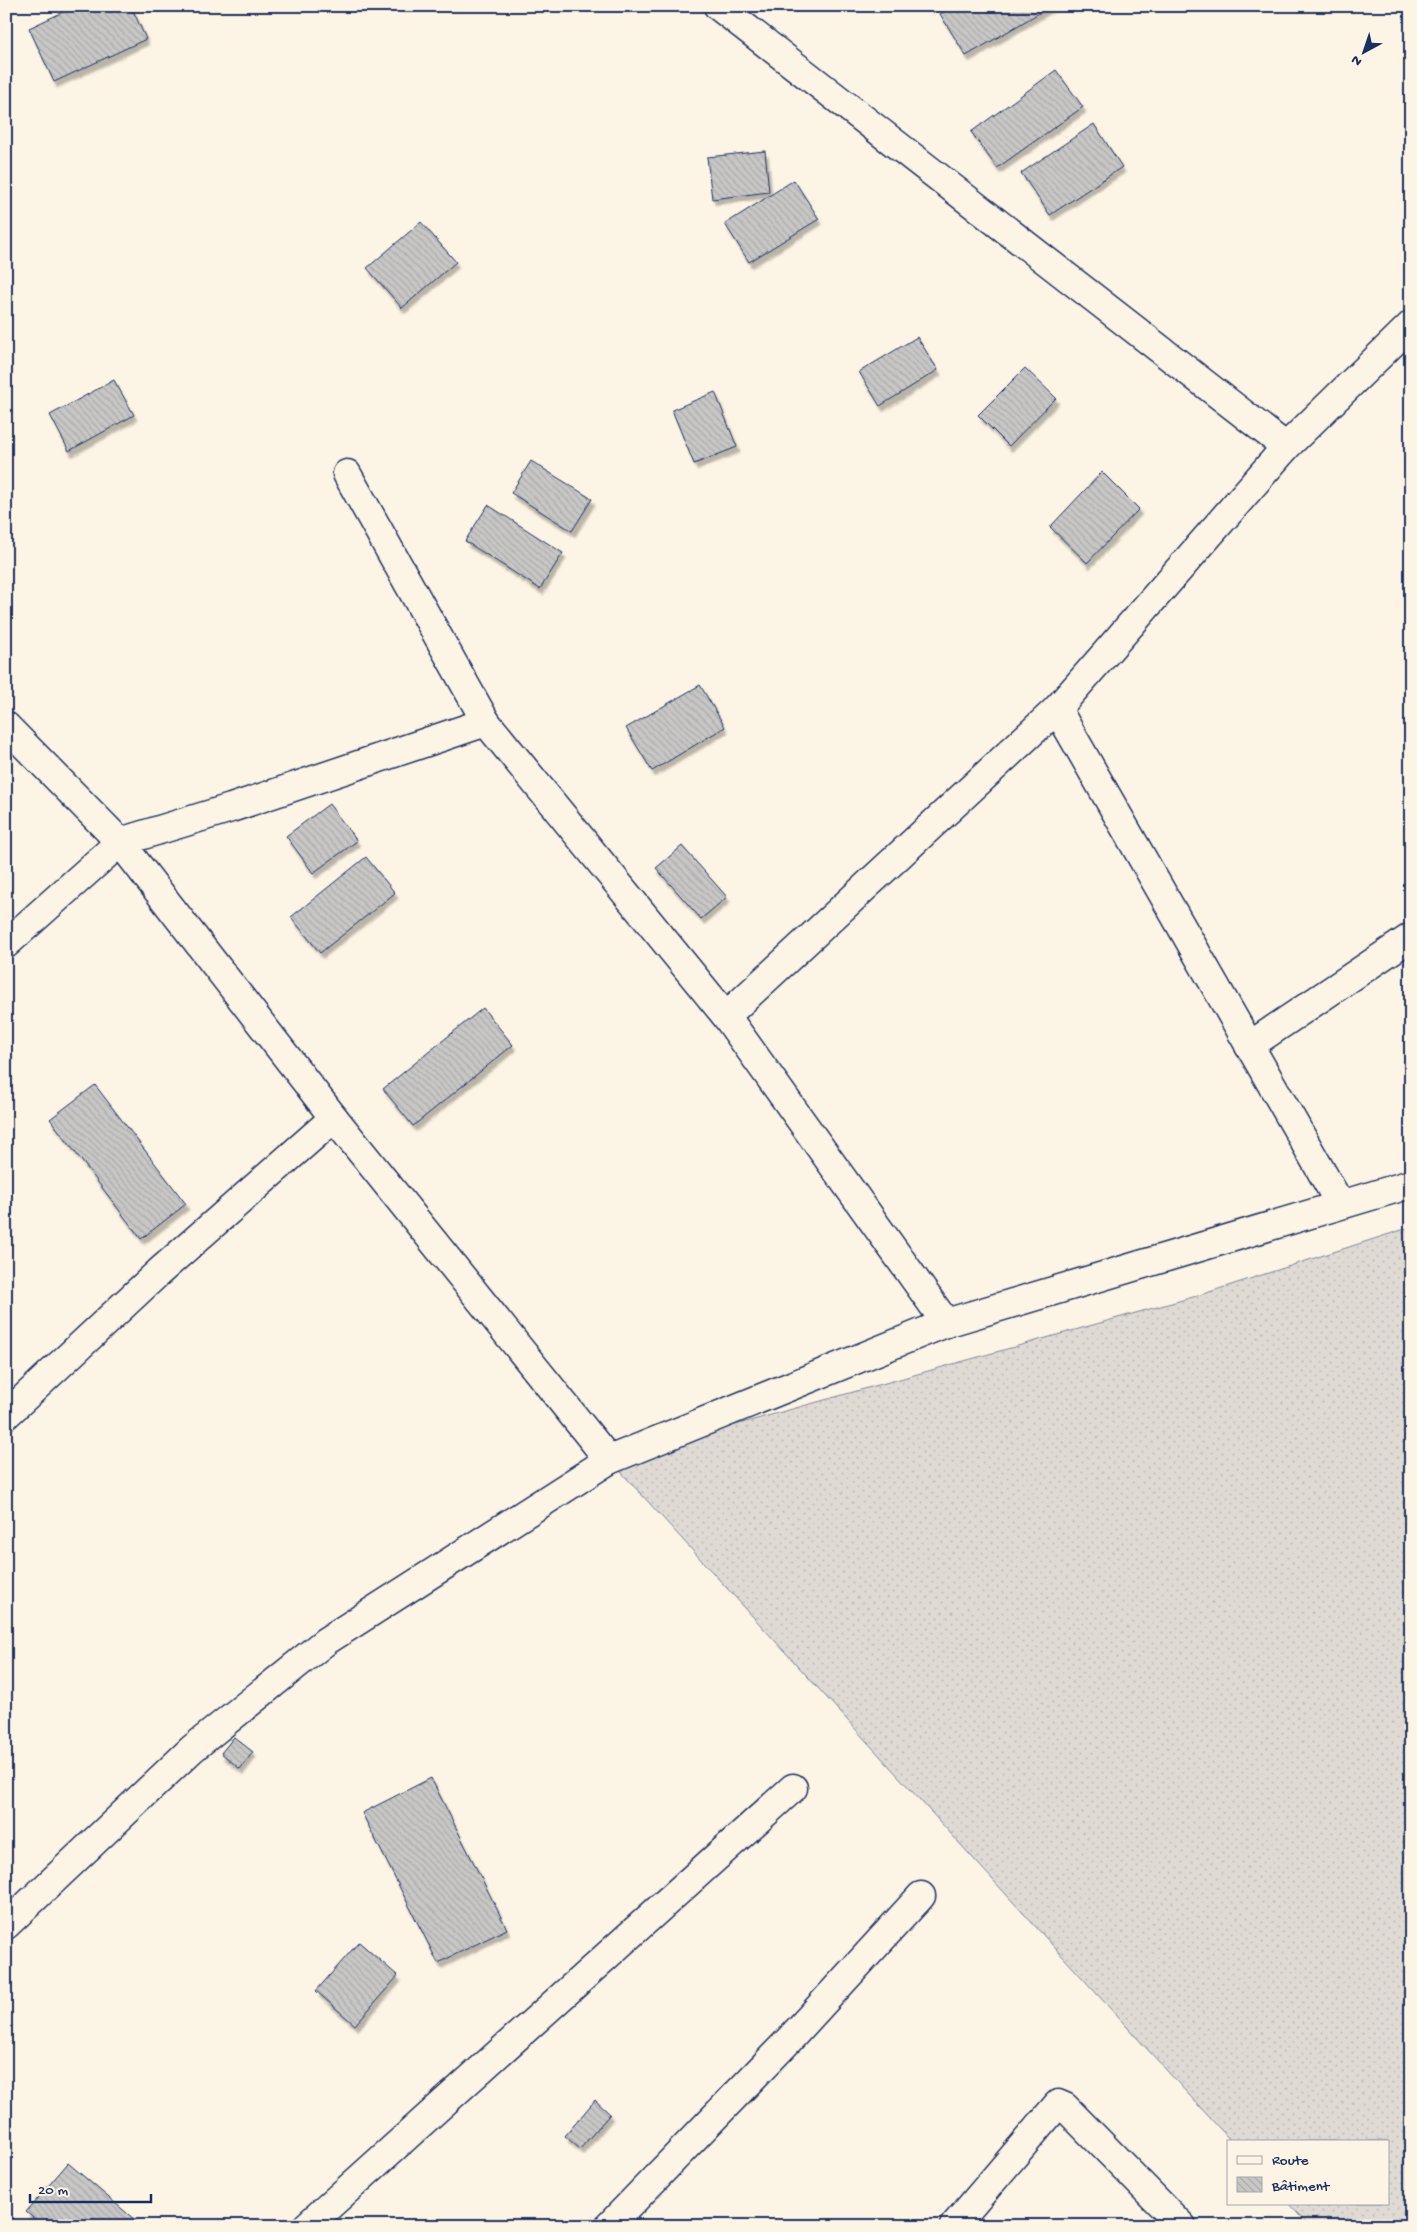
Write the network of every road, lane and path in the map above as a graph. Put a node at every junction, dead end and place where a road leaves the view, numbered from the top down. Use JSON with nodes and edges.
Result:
{"nodes":[{"id":1,"x":718,"y":6,"type":"edge"},
{"id":2,"x":1411,"y":325,"type":"edge"},
{"id":3,"x":1286,"y":447,"type":"junction"},
{"id":4,"x":348,"y":474,"type":"dead end"},
{"id":5,"x":1057,"y":709,"type":"junction"},
{"id":6,"x":486,"y":722,"type":"junction"},
{"id":7,"x":6,"y":726,"type":"edge"},
{"id":8,"x":120,"y":842,"type":"junction"},
{"id":9,"x":1411,"y":937,"type":"edge"},
{"id":10,"x":6,"y":944,"type":"edge"},
{"id":11,"x":726,"y":1016,"type":"junction"},
{"id":12,"x":1249,"y":1046,"type":"junction"},
{"id":13,"x":334,"y":1118,"type":"junction"},
{"id":14,"x":1411,"y":1184,"type":"edge"},
{"id":15,"x":1340,"y":1204,"type":"junction"},
{"id":16,"x":946,"y":1323,"type":"junction"},
{"id":17,"x":6,"y":1415,"type":"edge"},
{"id":18,"x":610,"y":1460,"type":"junction"},
{"id":19,"x":793,"y":1788,"type":"dead end"},
{"id":20,"x":921,"y":1896,"type":"dead end"},
{"id":21,"x":6,"y":1925,"type":"edge"},
{"id":22,"x":307,"y":2226,"type":"edge"},
{"id":23,"x":609,"y":2226,"type":"edge"},
{"id":24,"x":954,"y":2226,"type":"edge"},
{"id":25,"x":1182,"y":2226,"type":"edge"}],
"edges":[{"from":1,"to":3,"type":"street"},
{"from":2,"to":3,"type":"street"},
{"from":3,"to":5,"type":"street"},
{"from":4,"to":6,"type":"street"},
{"from":5,"to":11,"type":"street"},
{"from":5,"to":12,"type":"street"},
{"from":6,"to":8,"type":"street"},
{"from":6,"to":11,"type":"street"},
{"from":7,"to":8,"type":"street"},
{"from":8,"to":10,"type":"street"},
{"from":8,"to":13,"type":"street"},
{"from":9,"to":12,"type":"street"},
{"from":11,"to":16,"type":"street"},
{"from":12,"to":15,"type":"street"},
{"from":13,"to":17,"type":"street"},
{"from":13,"to":18,"type":"street"},
{"from":14,"to":15,"type":"street"},
{"from":15,"to":16,"type":"street"},
{"from":16,"to":18,"type":"street"},
{"from":18,"to":21,"type":"street"},
{"from":19,"to":22,"type":"street"},
{"from":20,"to":23,"type":"street"},
{"from":24,"to":25,"type":"street"}]}
